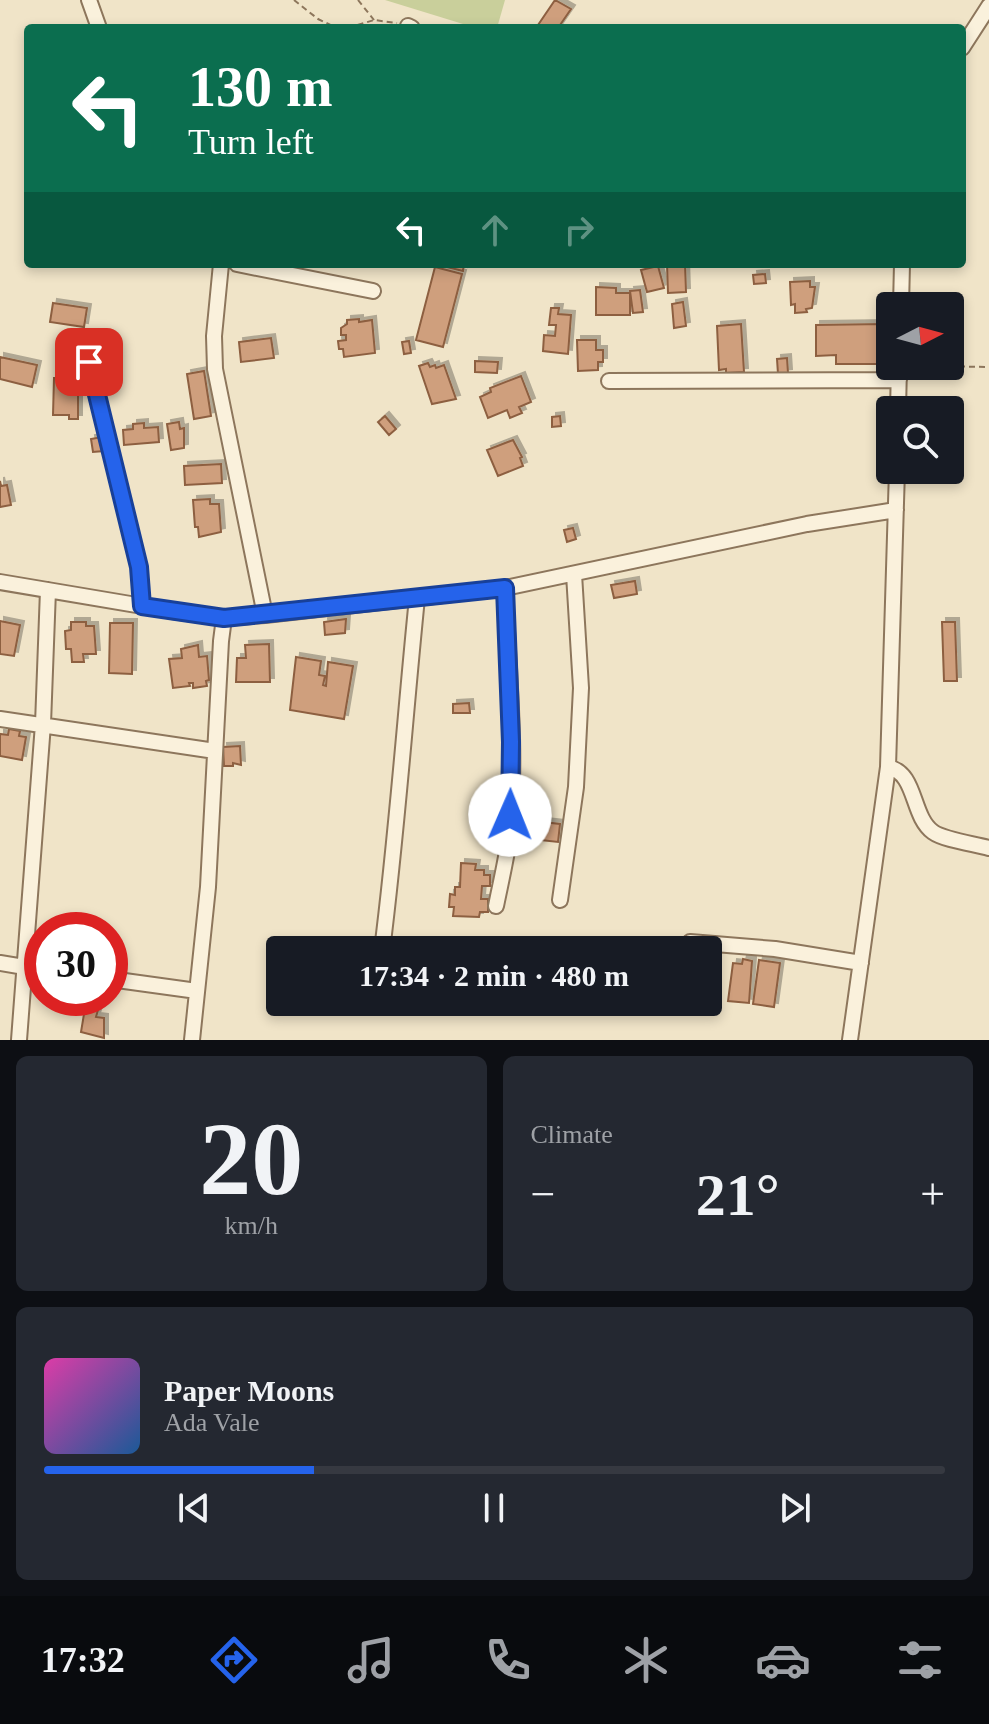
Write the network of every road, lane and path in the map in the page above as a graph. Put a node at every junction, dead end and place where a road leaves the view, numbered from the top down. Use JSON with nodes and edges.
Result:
{"nodes":[{"id":1,"x":89,"y":0,"type":"edge"},
{"id":2,"x":294,"y":0,"type":"edge"},
{"id":3,"x":358,"y":0,"type":"edge"},
{"id":4,"x":989,"y":6,"type":"edge"},
{"id":5,"x":374,"y":20,"type":"junction"},
{"id":6,"x":98,"y":24,"type":"edge"},
{"id":7,"x":329,"y":24,"type":"edge"},
{"id":8,"x":361,"y":24,"type":"edge"},
{"id":9,"x":400,"y":24,"type":"edge"},
{"id":10,"x":966,"y":42,"type":"edge"},
{"id":11,"x":221,"y":268,"type":"edge"},
{"id":12,"x":257,"y":268,"type":"edge"},
{"id":13,"x":902,"y":268,"type":"edge"},
{"id":14,"x":373,"y":291,"type":"dead end"},
{"id":15,"x":901,"y":292,"type":"edge"},
{"id":16,"x":89,"y":362,"type":"dead end"},
{"id":17,"x":964,"y":367,"type":"edge"},
{"id":18,"x":989,"y":367,"type":"edge"},
{"id":19,"x":876,"y":374,"type":"edge"},
{"id":20,"x":609,"y":381,"type":"dead end"},
{"id":21,"x":897,"y":484,"type":"edge"},
{"id":22,"x":896,"y":510,"type":"junction"},
{"id":23,"x":574,"y":574,"type":"junction"},
{"id":24,"x":0,"y":582,"type":"edge"},
{"id":25,"x":505,"y":588,"type":"junction"},
{"id":26,"x":48,"y":590,"type":"junction"},
{"id":27,"x":417,"y":598,"type":"junction"},
{"id":28,"x":142,"y":606,"type":"junction"},
{"id":29,"x":265,"y":615,"type":"junction"},
{"id":30,"x":224,"y":618,"type":"junction"},
{"id":31,"x":0,"y":719,"type":"edge"},
{"id":32,"x":43,"y":724,"type":"junction"},
{"id":33,"x":215,"y":751,"type":"junction"},
{"id":34,"x":888,"y":767,"type":"junction"},
{"id":35,"x":989,"y":848,"type":"edge"},
{"id":36,"x":560,"y":900,"type":"dead end"},
{"id":37,"x":496,"y":906,"type":"dead end"},
{"id":38,"x":28,"y":912,"type":"edge"},
{"id":39,"x":384,"y":936,"type":"edge"},
{"id":40,"x":722,"y":945,"type":"edge"},
{"id":41,"x":0,"y":963,"type":"edge"},
{"id":42,"x":861,"y":963,"type":"junction"},
{"id":43,"x":24,"y":967,"type":"joint"},
{"id":44,"x":128,"y":981,"type":"edge"},
{"id":45,"x":197,"y":991,"type":"junction"},
{"id":46,"x":19,"y":1040,"type":"edge"},
{"id":47,"x":192,"y":1040,"type":"edge"},
{"id":48,"x":850,"y":1040,"type":"edge"}],
"edges":[{"from":1,"to":6,"type":"street"},
{"from":2,"to":7,"type":"path"},
{"from":3,"to":5,"type":"path"},
{"from":4,"to":10,"type":"street"},
{"from":5,"to":8,"type":"path"},
{"from":5,"to":9,"type":"path"},
{"from":11,"to":29,"type":"street"},
{"from":12,"to":14,"type":"street"},
{"from":13,"to":15,"type":"street"},
{"from":16,"to":28,"type":"street"},
{"from":17,"to":18,"type":"path"},
{"from":19,"to":20,"type":"street"},
{"from":21,"to":22,"type":"street"},
{"from":22,"to":23,"type":"street"},
{"from":22,"to":34,"type":"street"},
{"from":23,"to":25,"type":"street"},
{"from":23,"to":36,"type":"street"},
{"from":24,"to":26,"type":"street"},
{"from":25,"to":27,"type":"street"},
{"from":25,"to":37,"type":"street"},
{"from":26,"to":28,"type":"street"},
{"from":26,"to":32,"type":"street"},
{"from":27,"to":29,"type":"street"},
{"from":27,"to":39,"type":"street"},
{"from":28,"to":30,"type":"street"},
{"from":29,"to":30,"type":"street"},
{"from":30,"to":33,"type":"street"},
{"from":31,"to":32,"type":"street"},
{"from":32,"to":33,"type":"street"},
{"from":32,"to":38,"type":"street"},
{"from":33,"to":45,"type":"street"},
{"from":34,"to":35,"type":"street"},
{"from":34,"to":42,"type":"street"},
{"from":40,"to":42,"type":"street"},
{"from":41,"to":43,"type":"street"},
{"from":42,"to":48,"type":"street"},
{"from":43,"to":46,"type":"street"},
{"from":44,"to":45,"type":"street"},
{"from":45,"to":47,"type":"street"}]}
